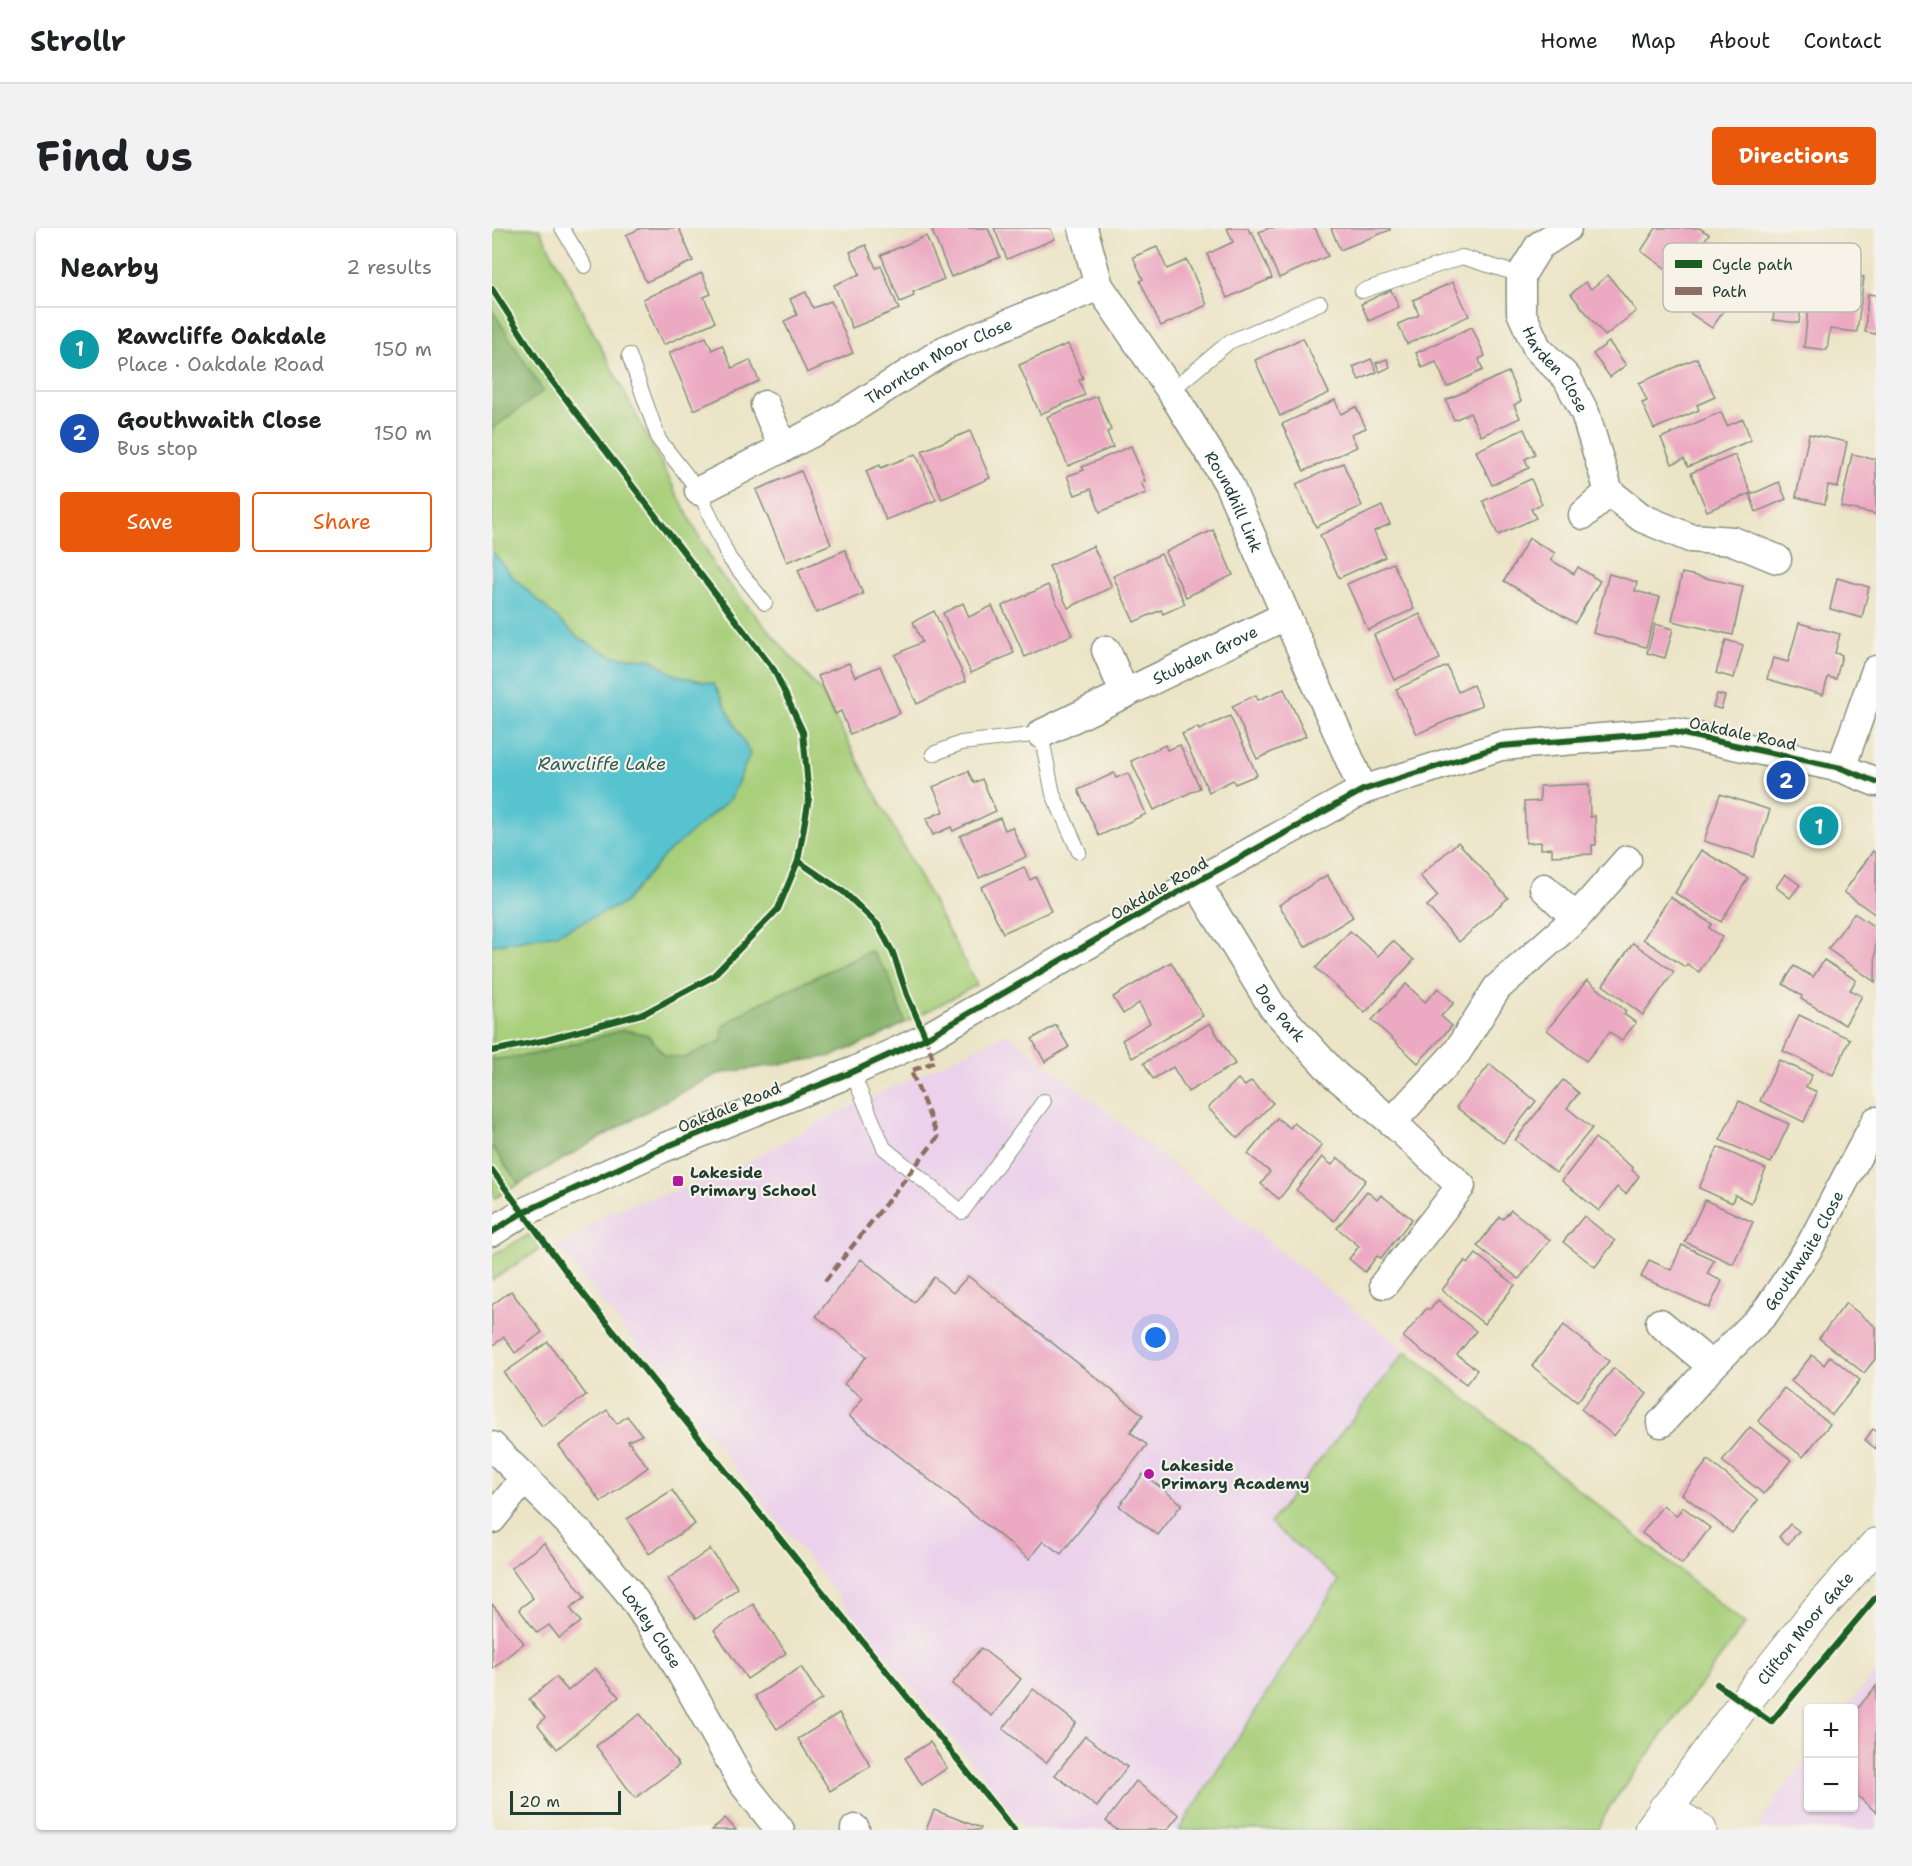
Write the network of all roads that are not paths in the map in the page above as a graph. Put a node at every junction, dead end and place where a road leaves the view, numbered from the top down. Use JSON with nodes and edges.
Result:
{"nodes":[{"id":1,"x":562,"y":228,"type":"edge"},
{"id":2,"x":1083,"y":228,"type":"edge"},
{"id":3,"x":1567,"y":228,"type":"edge"},
{"id":4,"x":585,"y":266,"type":"dead end"},
{"id":5,"x":1521,"y":275,"type":"junction"},
{"id":6,"x":1100,"y":286,"type":"junction"},
{"id":7,"x":1362,"y":291,"type":"dead end"},
{"id":8,"x":1320,"y":303,"type":"dead end"},
{"id":9,"x":628,"y":356,"type":"dead end"},
{"id":10,"x":1171,"y":391,"type":"junction"},
{"id":11,"x":765,"y":405,"type":"dead end"},
{"id":12,"x":783,"y":448,"type":"junction"},
{"id":13,"x":699,"y":491,"type":"junction"},
{"id":14,"x":1609,"y":492,"type":"junction"},
{"id":15,"x":1583,"y":515,"type":"dead end"},
{"id":16,"x":1777,"y":559,"type":"dead end"},
{"id":17,"x":765,"y":603,"type":"dead end"},
{"id":18,"x":1285,"y":616,"type":"junction"},
{"id":19,"x":1106,"y":650,"type":"dead end"},
{"id":20,"x":1876,"y":670,"type":"edge"},
{"id":21,"x":1125,"y":694,"type":"junction"},
{"id":22,"x":1041,"y":734,"type":"junction"},
{"id":23,"x":933,"y":754,"type":"dead end"},
{"id":24,"x":1841,"y":768,"type":"junction"},
{"id":25,"x":1876,"y":782,"type":"edge"},
{"id":26,"x":1363,"y":790,"type":"junction"},
{"id":27,"x":1079,"y":852,"type":"dead end"},
{"id":28,"x":1627,"y":860,"type":"dead end"},
{"id":29,"x":1196,"y":882,"type":"junction"},
{"id":30,"x":1544,"y":888,"type":"dead end"},
{"id":31,"x":1576,"y":918,"type":"junction"},
{"id":32,"x":852,"y":1072,"type":"junction"},
{"id":33,"x":1044,"y":1101,"type":"dead end"},
{"id":34,"x":1876,"y":1121,"type":"edge"},
{"id":35,"x":1392,"y":1122,"type":"junction"},
{"id":36,"x":492,"y":1232,"type":"edge"},
{"id":37,"x":1384,"y":1284,"type":"dead end"},
{"id":38,"x":1660,"y":1323,"type":"dead end"},
{"id":39,"x":1712,"y":1366,"type":"junction"},
{"id":40,"x":1661,"y":1423,"type":"dead end"},
{"id":41,"x":492,"y":1446,"type":"edge"},
{"id":42,"x":525,"y":1478,"type":"junction"},
{"id":43,"x":492,"y":1519,"type":"edge"},
{"id":44,"x":1876,"y":1545,"type":"edge"},
{"id":45,"x":1658,"y":1819,"type":"edge"},
{"id":46,"x":780,"y":1830,"type":"edge"},
{"id":47,"x":1700,"y":1830,"type":"edge"}],
"edges":[{"from":1,"to":4,"type":"lane"},
{"from":2,"to":6,"type":"street","name":"Roundhill Link"},
{"from":3,"to":5,"type":"street"},
{"from":5,"to":7,"type":"lane"},
{"from":5,"to":14,"type":"street","name":"Harden Close"},
{"from":6,"to":10,"type":"street","name":"Roundhill Link"},
{"from":6,"to":12,"type":"street","name":"Thornton Moor Close"},
{"from":8,"to":10,"type":"lane"},
{"from":9,"to":13,"type":"lane"},
{"from":10,"to":18,"type":"street","name":"Roundhill Link"},
{"from":11,"to":12,"type":"street"},
{"from":12,"to":13,"type":"street","name":"Thornton Moor Close"},
{"from":13,"to":17,"type":"lane"},
{"from":14,"to":15,"type":"street"},
{"from":14,"to":16,"type":"street"},
{"from":18,"to":21,"type":"street","name":"Stubden Grove"},
{"from":18,"to":26,"type":"street","name":"Roundhill Link"},
{"from":19,"to":21,"type":"street"},
{"from":20,"to":24,"type":"street"},
{"from":21,"to":22,"type":"street","name":"Stubden Grove"},
{"from":22,"to":23,"type":"lane"},
{"from":22,"to":27,"type":"lane"},
{"from":24,"to":25,"type":"street","name":"Oakdale Road"},
{"from":24,"to":26,"type":"street","name":"Oakdale Road"},
{"from":26,"to":29,"type":"street","name":"Oakdale Road"},
{"from":28,"to":31,"type":"street"},
{"from":29,"to":32,"type":"street","name":"Oakdale Road"},
{"from":29,"to":35,"type":"street","name":"Doe Park"},
{"from":30,"to":31,"type":"street"},
{"from":31,"to":35,"type":"street"},
{"from":32,"to":33,"type":"lane"},
{"from":32,"to":36,"type":"street","name":"Oakdale Road"},
{"from":34,"to":39,"type":"street","name":"Gouthwaite Close"},
{"from":35,"to":37,"type":"street","name":"Doe Park"},
{"from":38,"to":39,"type":"street"},
{"from":39,"to":40,"type":"street","name":"Gouthwaite Close"},
{"from":41,"to":42,"type":"street","name":"Loxley Close"},
{"from":42,"to":43,"type":"street"},
{"from":42,"to":46,"type":"street","name":"Loxley Close"},
{"from":44,"to":45,"type":"street","name":"Clifton Moor Gate"},
{"from":45,"to":47,"type":"street"}]}
